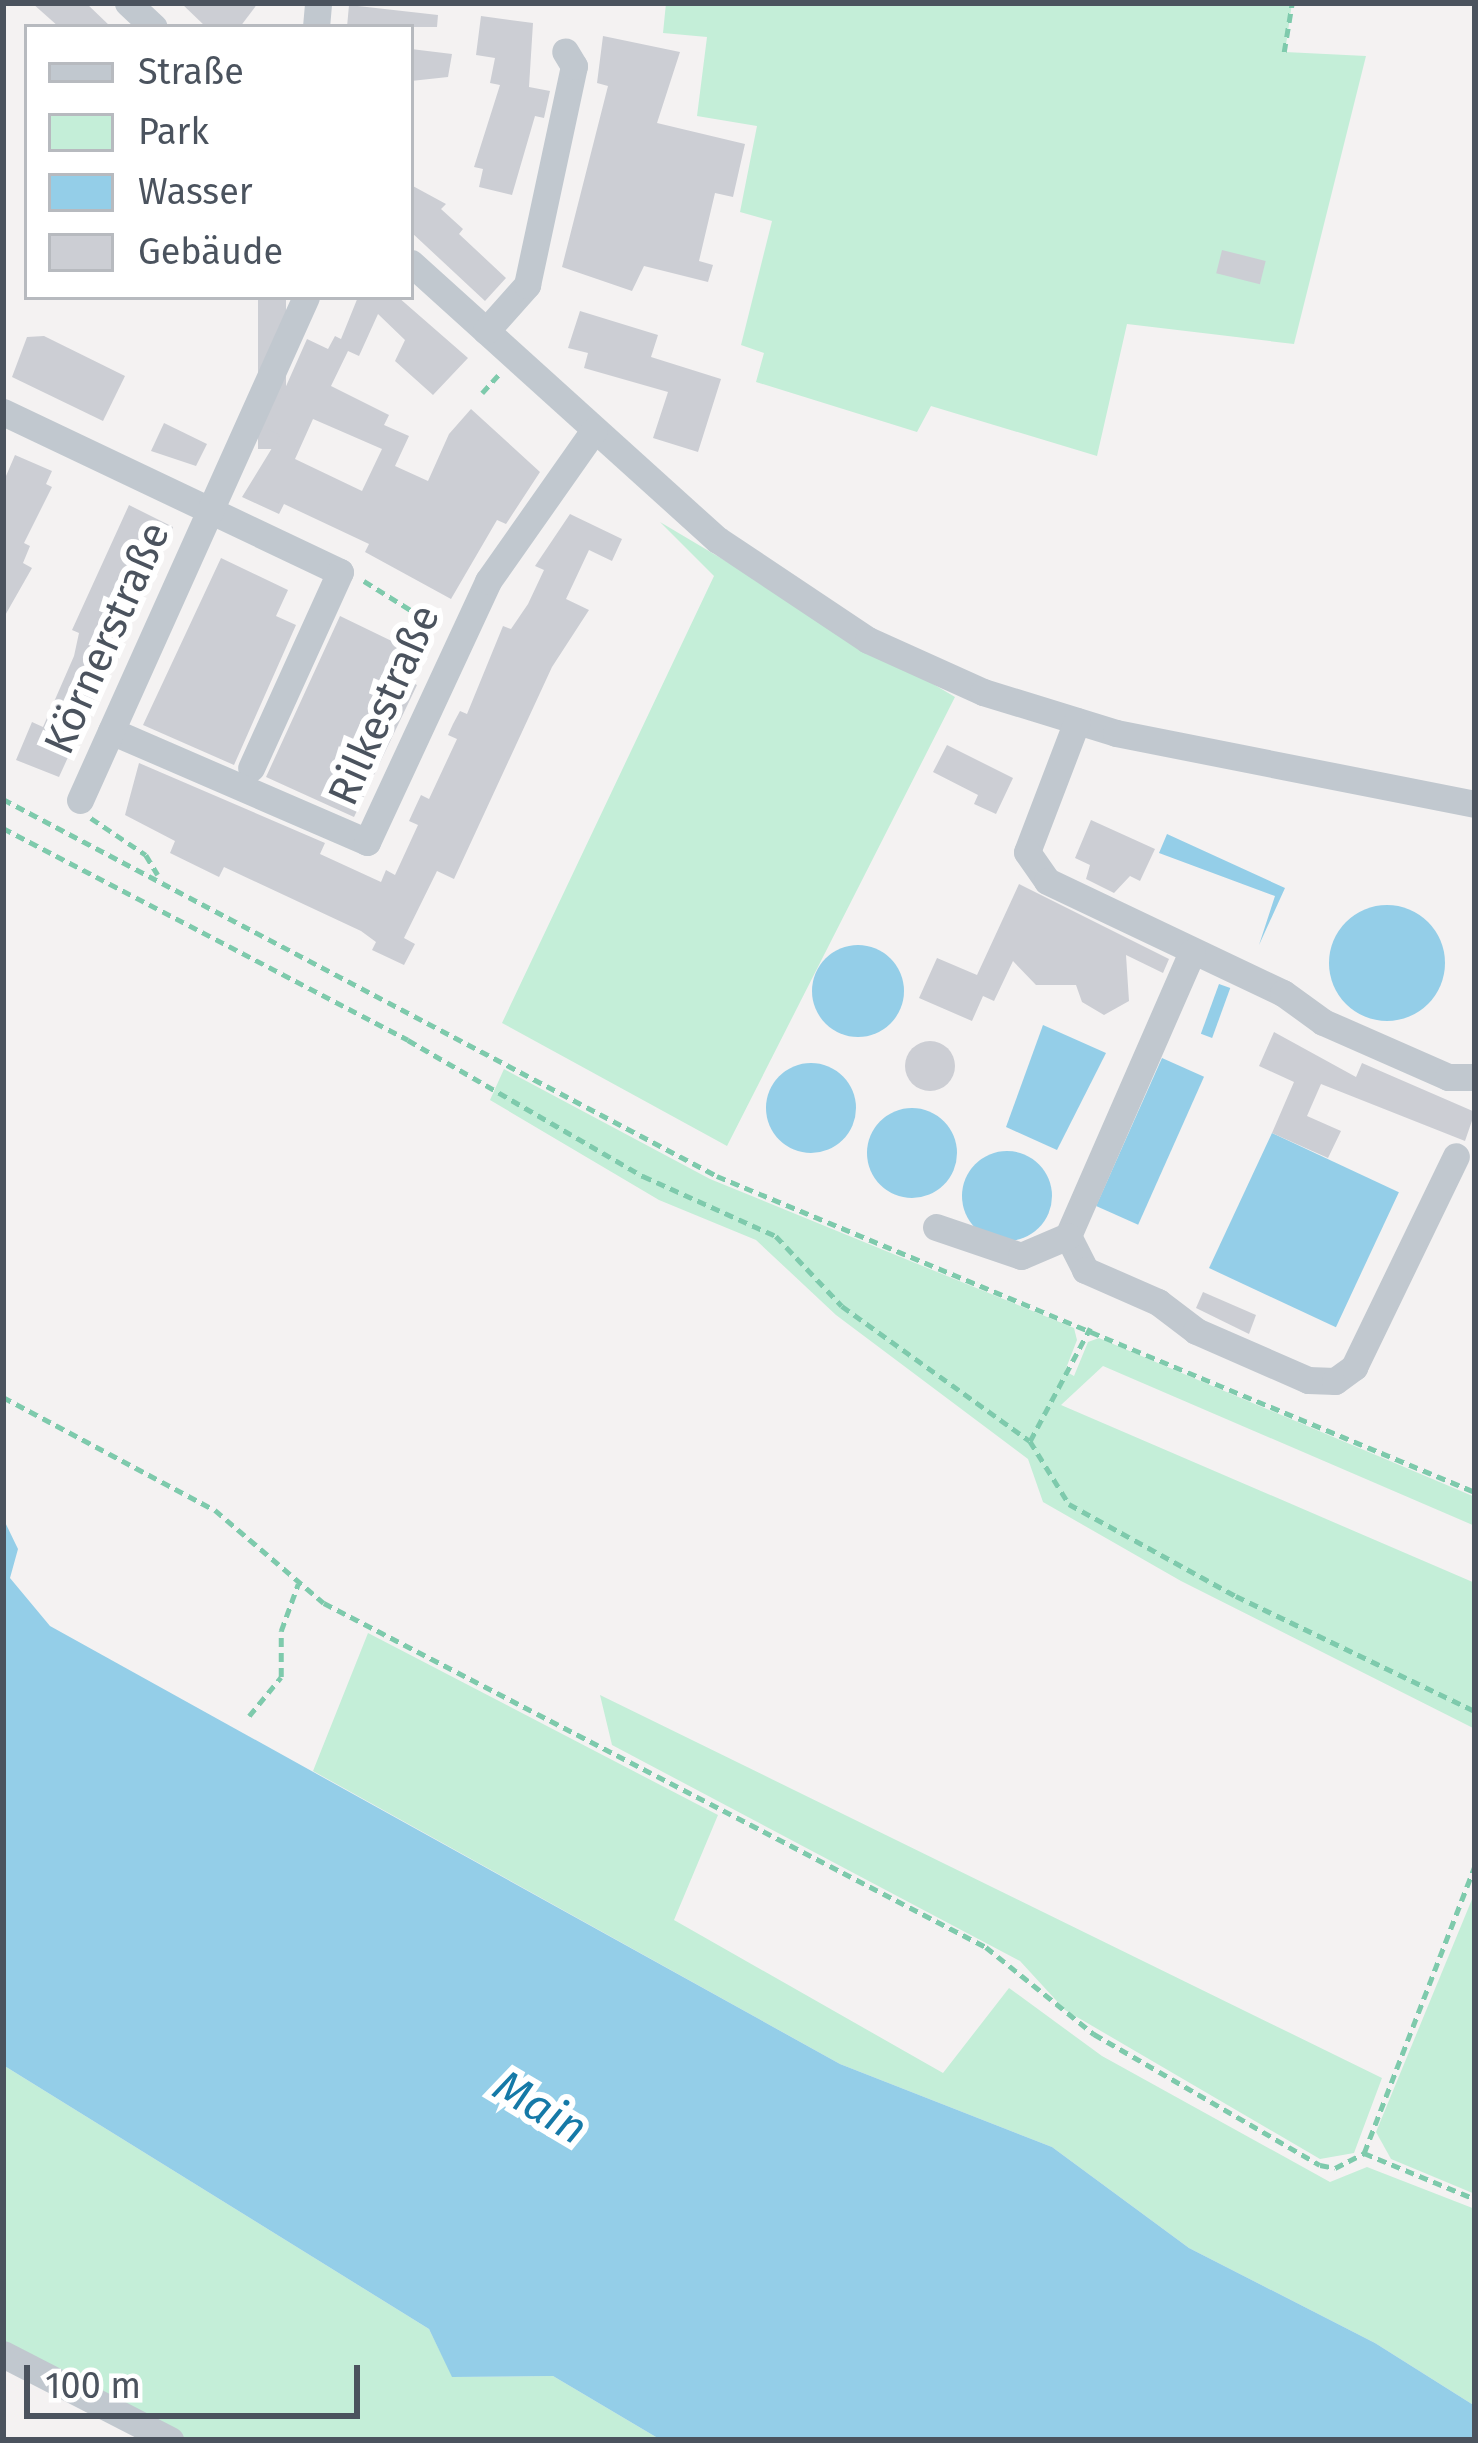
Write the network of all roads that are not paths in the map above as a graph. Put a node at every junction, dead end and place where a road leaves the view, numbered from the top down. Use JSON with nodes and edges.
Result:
{"nodes":[{"id":1,"x":128,"y":3,"type":"edge"},
{"id":2,"x":151,"y":24,"type":"edge"},
{"id":3,"x":565,"y":51,"type":"dead end"},
{"id":4,"x":414,"y":266,"type":"edge"},
{"id":5,"x":305,"y":300,"type":"edge"},
{"id":6,"x":486,"y":331,"type":"junction"},
{"id":7,"x":4,"y":414,"type":"edge"},
{"id":8,"x":594,"y":430,"type":"junction"},
{"id":9,"x":211,"y":510,"type":"junction"},
{"id":10,"x":1077,"y":721,"type":"junction"},
{"id":11,"x":111,"y":731,"type":"junction"},
{"id":12,"x":251,"y":768,"type":"dead end"},
{"id":13,"x":80,"y":800,"type":"road end"},
{"id":14,"x":1475,"y":804,"type":"edge"},
{"id":15,"x":1192,"y":952,"type":"junction"},
{"id":16,"x":1475,"y":1077,"type":"edge"},
{"id":17,"x":1456,"y":1156,"type":"dead end"},
{"id":18,"x":936,"y":1227,"type":"dead end"},
{"id":19,"x":1068,"y":1236,"type":"junction"},
{"id":20,"x":3,"y":2354,"type":"edge"},
{"id":21,"x":112,"y":2410,"type":"junction"},
{"id":22,"x":110,"y":2440,"type":"edge"},
{"id":23,"x":170,"y":2440,"type":"edge"}],
"edges":[{"from":1,"to":2,"type":"street"},
{"from":3,"to":6,"type":"street"},
{"from":4,"to":6,"type":"street"},
{"from":5,"to":9,"type":"street","name":"Körnerstraße"},
{"from":6,"to":8,"type":"street"},
{"from":7,"to":9,"type":"street"},
{"from":8,"to":10,"type":"street"},
{"from":8,"to":11,"type":"street","name":"Rilkestraße"},
{"from":9,"to":11,"type":"street","name":"Körnerstraße"},
{"from":9,"to":12,"type":"street","name":"Körnerstraße"},
{"from":10,"to":14,"type":"street"},
{"from":10,"to":15,"type":"street"},
{"from":11,"to":13,"type":"street","name":"Körnerstraße"},
{"from":15,"to":16,"type":"street"},
{"from":15,"to":19,"type":"street"},
{"from":17,"to":19,"type":"street"},
{"from":18,"to":19,"type":"street"},
{"from":20,"to":21,"type":"street"},
{"from":21,"to":22,"type":"street"},
{"from":21,"to":23,"type":"street"}]}
